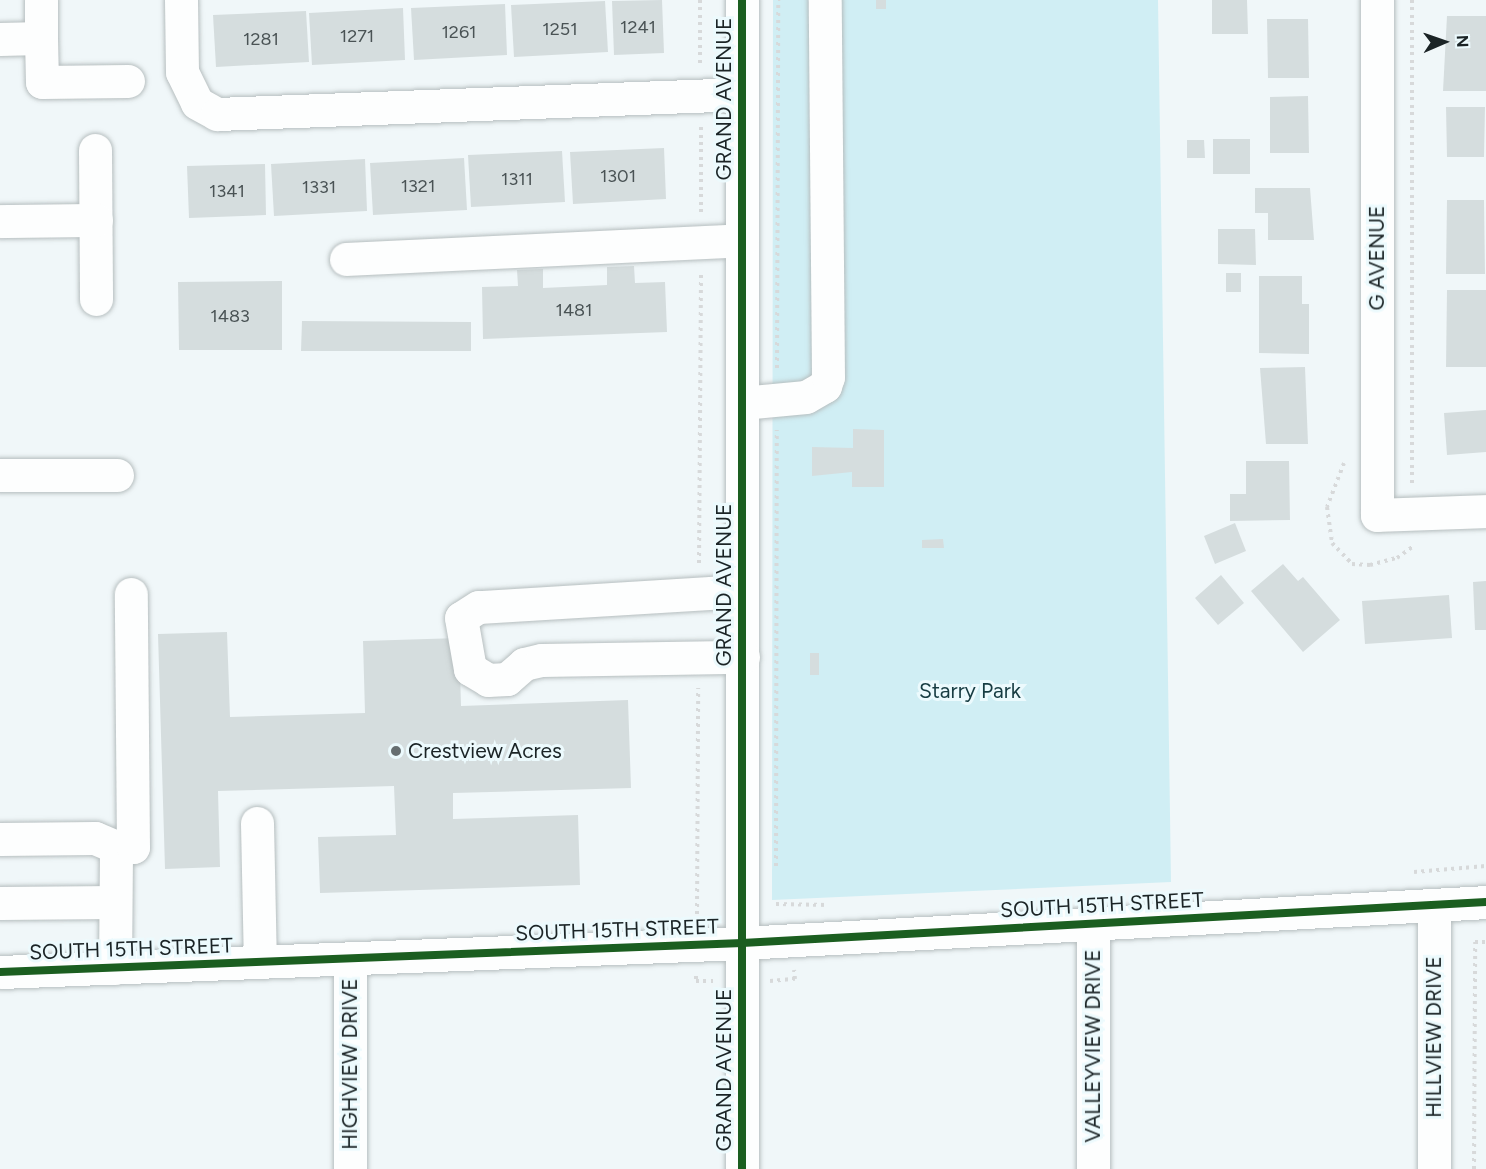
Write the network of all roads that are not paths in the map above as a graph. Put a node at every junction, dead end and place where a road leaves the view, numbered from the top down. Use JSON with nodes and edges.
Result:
{"nodes":[{"id":1,"x":41,"y":0,"type":"edge"},
{"id":2,"x":181,"y":0,"type":"edge"},
{"id":3,"x":742,"y":0,"type":"edge"},
{"id":4,"x":825,"y":0,"type":"edge"},
{"id":5,"x":1377,"y":0,"type":"edge"},
{"id":6,"x":41,"y":38,"type":"junction"},
{"id":7,"x":0,"y":39,"type":"edge"},
{"id":8,"x":128,"y":81,"type":"dead end"},
{"id":9,"x":742,"y":94,"type":"junction"},
{"id":10,"x":95,"y":150,"type":"dead end"},
{"id":11,"x":96,"y":220,"type":"junction"},
{"id":12,"x":0,"y":221,"type":"edge"},
{"id":13,"x":742,"y":240,"type":"junction"},
{"id":14,"x":346,"y":259,"type":"dead end"},
{"id":15,"x":96,"y":299,"type":"dead end"},
{"id":16,"x":742,"y":403,"type":"junction"},
{"id":17,"x":0,"y":475,"type":"edge"},
{"id":18,"x":117,"y":475,"type":"dead end"},
{"id":19,"x":1486,"y":511,"type":"edge"},
{"id":20,"x":742,"y":591,"type":"junction"},
{"id":21,"x":131,"y":594,"type":"dead end"},
{"id":22,"x":742,"y":657,"type":"junction"},
{"id":23,"x":257,"y":823,"type":"dead end"},
{"id":24,"x":0,"y":838,"type":"edge"},
{"id":25,"x":116,"y":847,"type":"junction"},
{"id":26,"x":115,"y":902,"type":"junction"},
{"id":27,"x":1486,"y":902,"type":"edge"},
{"id":28,"x":0,"y":903,"type":"edge"},
{"id":29,"x":1434,"y":905,"type":"junction"},
{"id":30,"x":1093,"y":923,"type":"junction"},
{"id":31,"x":742,"y":943,"type":"junction"},
{"id":32,"x":350,"y":959,"type":"junction"},
{"id":33,"x":260,"y":962,"type":"junction"},
{"id":34,"x":115,"y":968,"type":"junction"},
{"id":35,"x":0,"y":972,"type":"edge"},
{"id":36,"x":350,"y":1169,"type":"edge"},
{"id":37,"x":742,"y":1169,"type":"edge"},
{"id":38,"x":1093,"y":1169,"type":"edge"},
{"id":39,"x":1434,"y":1169,"type":"edge"}],
"edges":[{"from":1,"to":6,"type":"street"},
{"from":2,"to":9,"type":"street"},
{"from":3,"to":9,"type":"street","name":"GRAND AVENUE"},
{"from":4,"to":16,"type":"street"},
{"from":5,"to":19,"type":"street","name":"G AVENUE"},
{"from":6,"to":7,"type":"street"},
{"from":6,"to":8,"type":"street"},
{"from":9,"to":13,"type":"street","name":"GRAND AVENUE"},
{"from":10,"to":11,"type":"street"},
{"from":11,"to":12,"type":"street"},
{"from":11,"to":15,"type":"street"},
{"from":13,"to":14,"type":"street"},
{"from":13,"to":16,"type":"street","name":"GRAND AVENUE"},
{"from":16,"to":20,"type":"street","name":"GRAND AVENUE"},
{"from":17,"to":18,"type":"street"},
{"from":20,"to":22,"type":"street","name":"GRAND AVENUE"},
{"from":20,"to":22,"type":"street"},
{"from":21,"to":25,"type":"street"},
{"from":22,"to":31,"type":"street","name":"GRAND AVENUE"},
{"from":23,"to":33,"type":"street"},
{"from":24,"to":25,"type":"street"},
{"from":25,"to":26,"type":"street"},
{"from":26,"to":28,"type":"street"},
{"from":26,"to":34,"type":"street"},
{"from":27,"to":29,"type":"street","name":"SOUTH 15TH STREET"},
{"from":29,"to":30,"type":"street","name":"SOUTH 15TH STREET"},
{"from":29,"to":39,"type":"street","name":"HILLVIEW DRIVE"},
{"from":30,"to":31,"type":"street","name":"SOUTH 15TH STREET"},
{"from":30,"to":38,"type":"street","name":"VALLEYVIEW DRIVE"},
{"from":31,"to":32,"type":"street","name":"SOUTH 15TH STREET"},
{"from":31,"to":37,"type":"street","name":"GRAND AVENUE"},
{"from":32,"to":33,"type":"street","name":"SOUTH 15TH STREET"},
{"from":32,"to":36,"type":"street","name":"HIGHVIEW DRIVE"},
{"from":33,"to":34,"type":"street","name":"SOUTH 15TH STREET"},
{"from":34,"to":35,"type":"street","name":"SOUTH 15TH STREET"}]}
